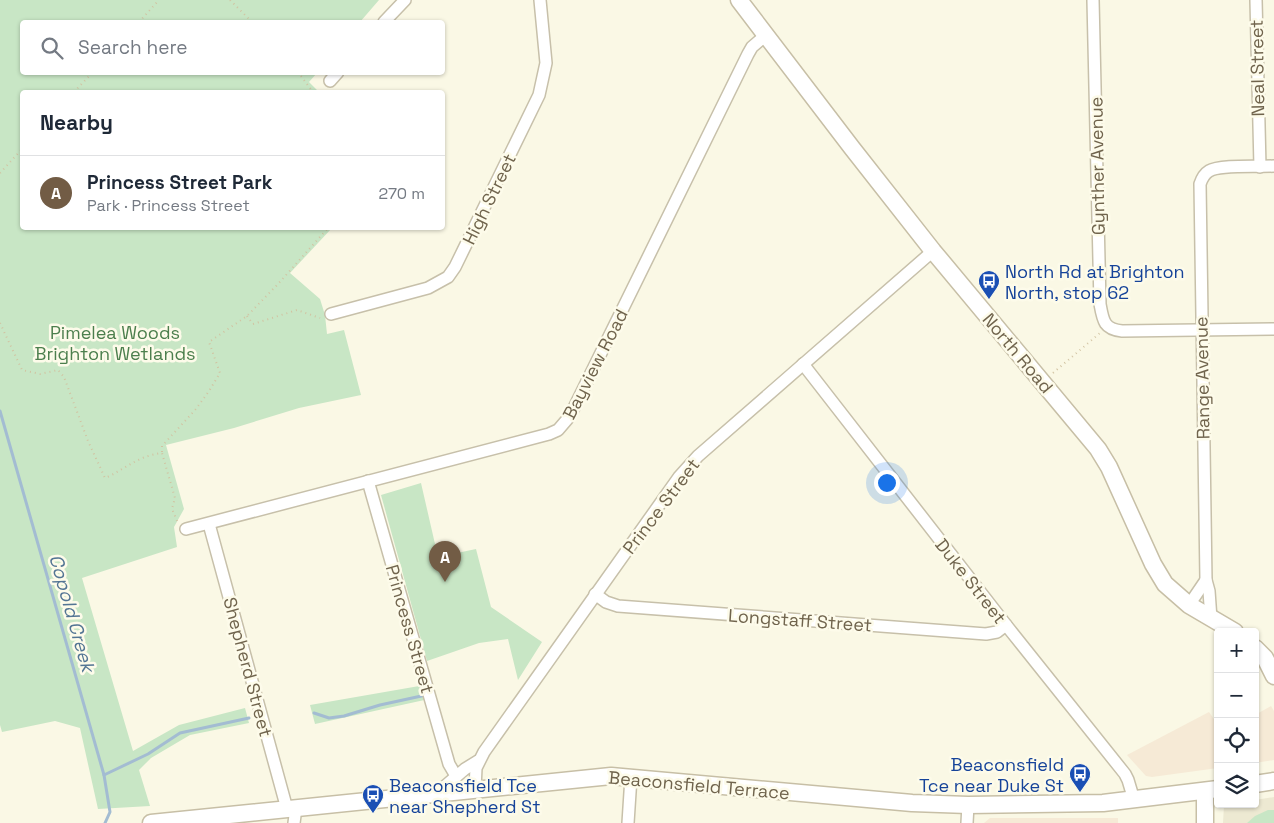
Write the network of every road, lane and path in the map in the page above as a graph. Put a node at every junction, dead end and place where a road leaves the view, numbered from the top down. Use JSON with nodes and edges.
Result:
{"nodes":[{"id":1,"x":159,"y":0,"type":"edge"},
{"id":2,"x":230,"y":0,"type":"edge"},
{"id":3,"x":405,"y":0,"type":"edge"},
{"id":4,"x":540,"y":0,"type":"edge"},
{"id":5,"x":739,"y":0,"type":"edge"},
{"id":6,"x":1093,"y":0,"type":"edge"},
{"id":7,"x":1256,"y":0,"type":"edge"},
{"id":8,"x":140,"y":20,"type":"edge"},
{"id":9,"x":250,"y":20,"type":"edge"},
{"id":10,"x":386,"y":20,"type":"edge"},
{"id":11,"x":766,"y":35,"type":"junction"},
{"id":12,"x":90,"y":75,"type":"edge"},
{"id":13,"x":300,"y":75,"type":"edge"},
{"id":14,"x":335,"y":75,"type":"edge"},
{"id":15,"x":330,"y":81,"type":"dead end"},
{"id":16,"x":76,"y":90,"type":"edge"},
{"id":17,"x":312,"y":90,"type":"edge"},
{"id":18,"x":20,"y":151,"type":"edge"},
{"id":19,"x":1274,"y":166,"type":"edge"},
{"id":20,"x":1260,"y":167,"type":"junction"},
{"id":21,"x":0,"y":173,"type":"edge"},
{"id":22,"x":326,"y":230,"type":"edge"},
{"id":23,"x":933,"y":251,"type":"junction"},
{"id":24,"x":332,"y":314,"type":"joint"},
{"id":25,"x":247,"y":316,"type":"junction"},
{"id":26,"x":0,"y":323,"type":"edge"},
{"id":27,"x":1107,"y":326,"type":"junction"},
{"id":28,"x":1201,"y":330,"type":"junction"},
{"id":29,"x":1274,"y":330,"type":"edge"},
{"id":30,"x":803,"y":364,"type":"junction"},
{"id":31,"x":1053,"y":373,"type":"dead end"},
{"id":32,"x":162,"y":453,"type":"junction"},
{"id":33,"x":368,"y":481,"type":"junction"},
{"id":34,"x":209,"y":524,"type":"junction"},
{"id":35,"x":186,"y":529,"type":"joint"},
{"id":36,"x":1206,"y":580,"type":"junction"},
{"id":37,"x":595,"y":594,"type":"junction"},
{"id":38,"x":1189,"y":605,"type":"junction"},
{"id":39,"x":1211,"y":619,"type":"junction"},
{"id":40,"x":1006,"y":626,"type":"junction"},
{"id":41,"x":1227,"y":628,"type":"edge"},
{"id":42,"x":1259,"y":652,"type":"edge"},
{"id":43,"x":1274,"y":676,"type":"edge"},
{"id":44,"x":478,"y":761,"type":"junction"},
{"id":45,"x":456,"y":776,"type":"junction"},
{"id":46,"x":631,"y":777,"type":"junction"},
{"id":47,"x":1274,"y":781,"type":"edge"},
{"id":48,"x":1259,"y":783,"type":"edge"},
{"id":49,"x":475,"y":790,"type":"junction"},
{"id":50,"x":1211,"y":790,"type":"edge"},
{"id":51,"x":436,"y":793,"type":"junction"},
{"id":52,"x":1134,"y":800,"type":"junction"},
{"id":53,"x":968,"y":805,"type":"junction"},
{"id":54,"x":292,"y":813,"type":"edge"},
{"id":55,"x":151,"y":823,"type":"edge"},
{"id":56,"x":628,"y":823,"type":"edge"},
{"id":57,"x":967,"y":823,"type":"edge"},
{"id":58,"x":1205,"y":823,"type":"edge"}],
"edges":[{"from":1,"to":8,"type":"path"},
{"from":2,"to":9,"type":"path"},
{"from":3,"to":10,"type":"street"},
{"from":4,"to":24,"type":"street","name":"High Street"},
{"from":5,"to":11,"type":"main road","name":"North Road"},
{"from":6,"to":27,"type":"street","name":"Gynther Avenue"},
{"from":7,"to":20,"type":"street","name":"Neal Street"},
{"from":11,"to":23,"type":"main road","name":"North Road"},
{"from":11,"to":33,"type":"street","name":"Bayview Road"},
{"from":12,"to":16,"type":"path"},
{"from":13,"to":17,"type":"path"},
{"from":14,"to":15,"type":"street"},
{"from":18,"to":21,"type":"path"},
{"from":19,"to":20,"type":"street"},
{"from":20,"to":28,"type":"street","name":"Range Avenue"},
{"from":22,"to":25,"type":"path"},
{"from":23,"to":30,"type":"street","name":"Prince Street"},
{"from":23,"to":38,"type":"main road","name":"North Road"},
{"from":24,"to":25,"type":"path"},
{"from":25,"to":32,"type":"path"},
{"from":26,"to":32,"type":"path"},
{"from":27,"to":28,"type":"street"},
{"from":27,"to":31,"type":"path"},
{"from":28,"to":29,"type":"street"},
{"from":28,"to":36,"type":"street","name":"Range Avenue"},
{"from":30,"to":37,"type":"street","name":"Prince Street"},
{"from":30,"to":40,"type":"street","name":"Duke Street"},
{"from":32,"to":35,"type":"path"},
{"from":33,"to":34,"type":"street","name":"Bayview Road"},
{"from":33,"to":45,"type":"street","name":"Princess Street"},
{"from":34,"to":35,"type":"street","name":"Bayview Road"},
{"from":34,"to":54,"type":"street","name":"Shepherd Street"},
{"from":36,"to":38,"type":"street"},
{"from":36,"to":39,"type":"street","name":"Range Avenue"},
{"from":37,"to":40,"type":"street","name":"Longstaff Street"},
{"from":37,"to":44,"type":"street","name":"Prince Street"},
{"from":38,"to":39,"type":"main road","name":"North Road"},
{"from":39,"to":41,"type":"main road","name":"North Road"},
{"from":40,"to":52,"type":"street","name":"Duke Street"},
{"from":42,"to":43,"type":"main road"},
{"from":44,"to":45,"type":"street","name":"Prince Street"},
{"from":44,"to":49,"type":"street","name":"Prince Street"},
{"from":45,"to":51,"type":"street","name":"Prince Street"},
{"from":46,"to":49,"type":"main road","name":"Beaconsfield Terrace"},
{"from":46,"to":53,"type":"main road","name":"Beaconsfield Terrace"},
{"from":46,"to":56,"type":"street"},
{"from":47,"to":48,"type":"main road"},
{"from":49,"to":51,"type":"main road","name":"Beaconsfield Terrace"},
{"from":50,"to":52,"type":"main road","name":"Beaconsfield Terrace"},
{"from":50,"to":58,"type":"main road"},
{"from":51,"to":54,"type":"main road","name":"Beaconsfield Terrace"},
{"from":52,"to":53,"type":"main road","name":"Beaconsfield Terrace"},
{"from":53,"to":57,"type":"street"},
{"from":54,"to":55,"type":"main road","name":"Beaconsfield Terrace"}]}
